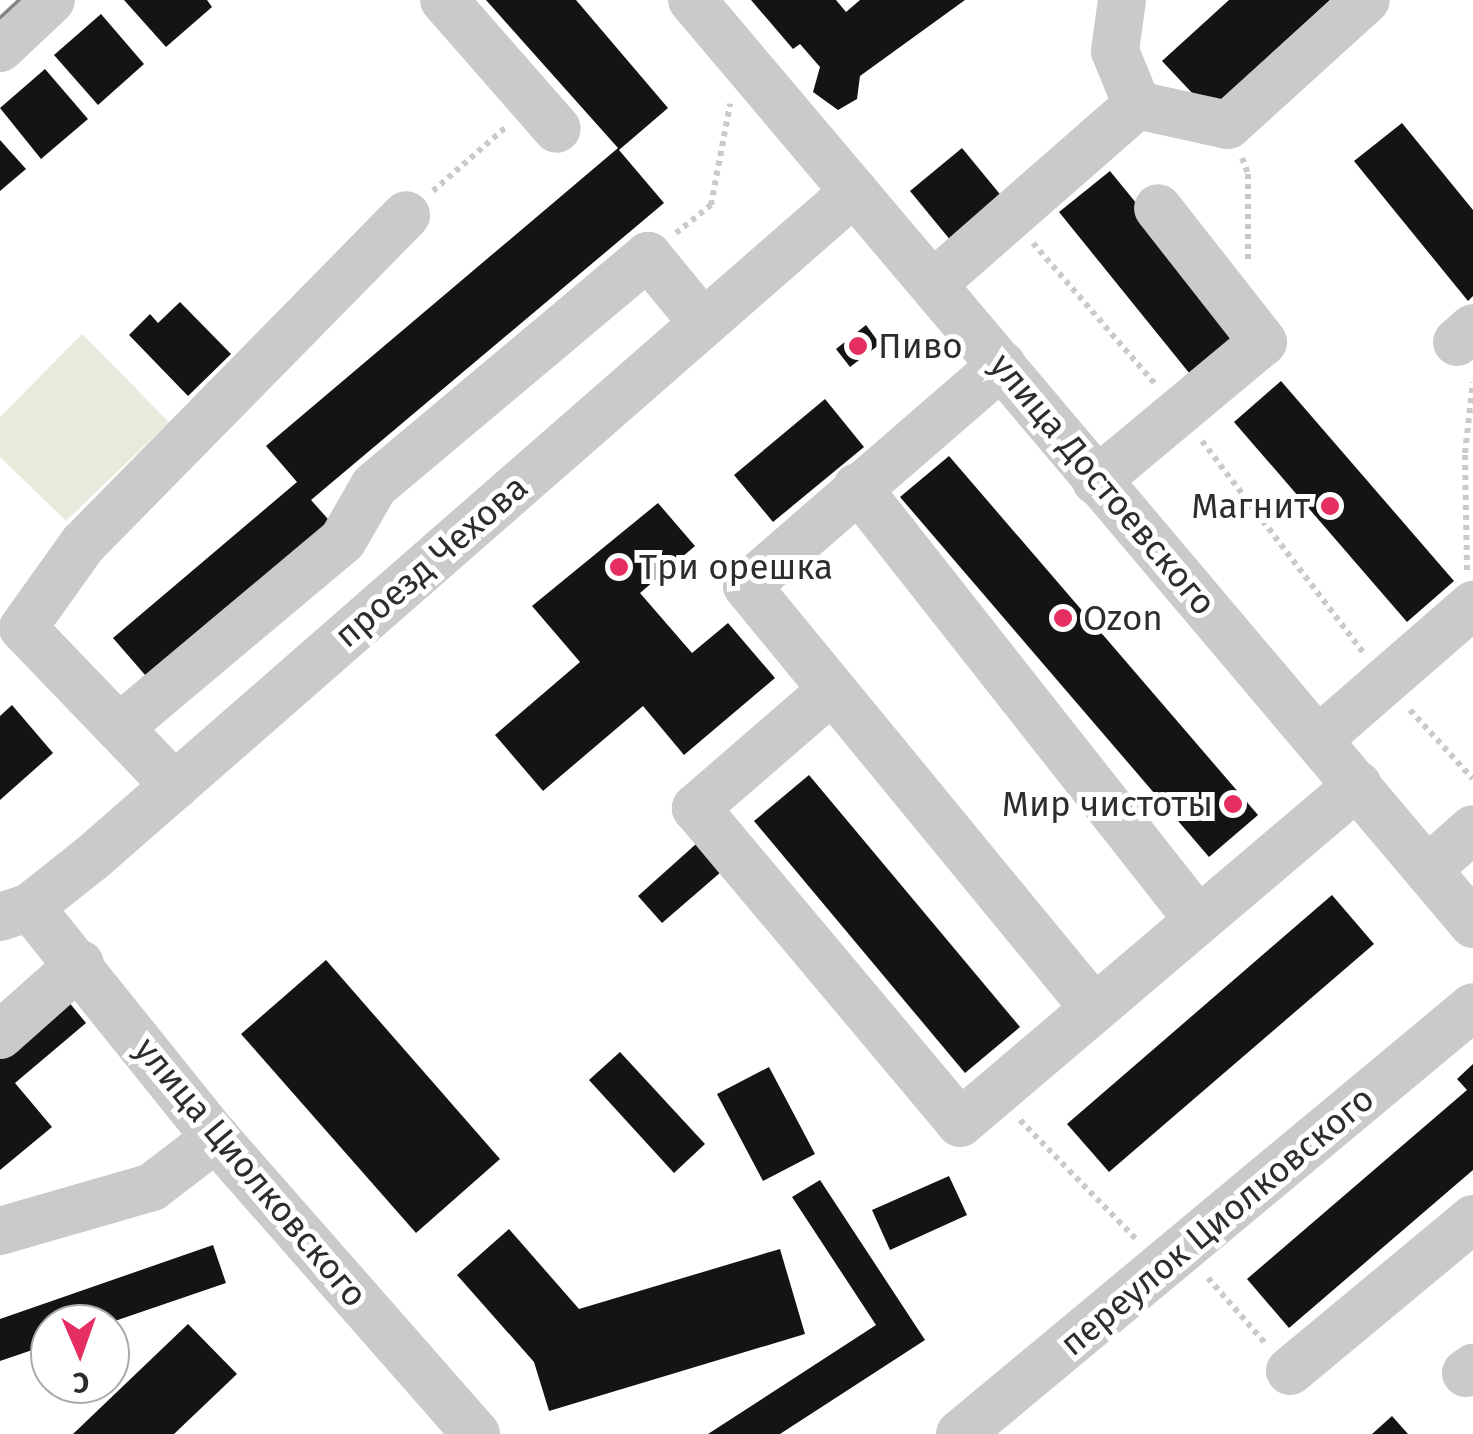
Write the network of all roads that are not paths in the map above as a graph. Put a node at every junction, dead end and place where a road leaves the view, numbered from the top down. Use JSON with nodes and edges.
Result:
{"nodes":[{"id":1,"x":51,"y":0,"type":"edge"},
{"id":2,"x":444,"y":0,"type":"edge"},
{"id":3,"x":692,"y":0,"type":"edge"},
{"id":4,"x":1102,"y":0,"type":"edge"},
{"id":5,"x":1122,"y":0,"type":"edge"},
{"id":6,"x":1366,"y":0,"type":"edge"},
{"id":7,"x":0,"y":48,"type":"edge"},
{"id":8,"x":1138,"y":106,"type":"junction"},
{"id":9,"x":545,"y":116,"type":"road end"},
{"id":10,"x":854,"y":192,"type":"junction"},
{"id":11,"x":1158,"y":208,"type":"dead end"},
{"id":12,"x":406,"y":216,"type":"road end"},
{"id":13,"x":934,"y":283,"type":"junction"},
{"id":14,"x":703,"y":323,"type":"junction"},
{"id":15,"x":1002,"y":365,"type":"junction"},
{"id":16,"x":1096,"y":481,"type":"junction"},
{"id":17,"x":856,"y":486,"type":"junction"},
{"id":18,"x":1470,"y":607,"type":"edge"},
{"id":19,"x":12,"y":638,"type":"edge"},
{"id":20,"x":831,"y":692,"type":"junction"},
{"id":21,"x":119,"y":728,"type":"junction"},
{"id":22,"x":1320,"y":738,"type":"junction"},
{"id":23,"x":1358,"y":784,"type":"junction"},
{"id":24,"x":174,"y":786,"type":"junction"},
{"id":25,"x":1473,"y":828,"type":"edge"},
{"id":26,"x":1428,"y":869,"type":"junction"},
{"id":27,"x":15,"y":912,"type":"edge"},
{"id":28,"x":1196,"y":917,"type":"junction"},
{"id":29,"x":1473,"y":924,"type":"edge"},
{"id":30,"x":80,"y":964,"type":"junction"},
{"id":31,"x":1093,"y":1006,"type":"junction"},
{"id":32,"x":1473,"y":1008,"type":"edge"},
{"id":33,"x":0,"y":1034,"type":"edge"},
{"id":34,"x":216,"y":1138,"type":"junction"},
{"id":35,"x":1473,"y":1219,"type":"edge"},
{"id":36,"x":0,"y":1230,"type":"edge"},
{"id":37,"x":1290,"y":1371,"type":"road end"},
{"id":38,"x":476,"y":1434,"type":"edge"},
{"id":39,"x":960,"y":1434,"type":"edge"}],
"edges":[{"from":1,"to":7,"type":"street"},
{"from":2,"to":9,"type":"street"},
{"from":3,"to":10,"type":"street","name":"улица Достоевского"},
{"from":4,"to":5,"type":"street"},
{"from":5,"to":8,"type":"street"},
{"from":6,"to":8,"type":"street"},
{"from":8,"to":13,"type":"street"},
{"from":10,"to":13,"type":"street","name":"улица Достоевского"},
{"from":10,"to":14,"type":"street","name":"проезд Чехова"},
{"from":11,"to":16,"type":"street"},
{"from":12,"to":19,"type":"street"},
{"from":13,"to":15,"type":"street","name":"улица Достоевского"},
{"from":14,"to":21,"type":"street"},
{"from":14,"to":24,"type":"street","name":"проезд Чехова"},
{"from":15,"to":16,"type":"street","name":"улица Достоевского"},
{"from":15,"to":17,"type":"street"},
{"from":16,"to":22,"type":"street","name":"улица Достоевского"},
{"from":17,"to":20,"type":"street"},
{"from":17,"to":28,"type":"street"},
{"from":18,"to":22,"type":"street"},
{"from":19,"to":21,"type":"street"},
{"from":20,"to":31,"type":"street"},
{"from":20,"to":31,"type":"street"},
{"from":21,"to":24,"type":"street"},
{"from":22,"to":23,"type":"street","name":"улица Достоевского"},
{"from":23,"to":26,"type":"street","name":"улица Достоевского"},
{"from":23,"to":28,"type":"street"},
{"from":24,"to":27,"type":"street","name":"проезд Чехова"},
{"from":25,"to":26,"type":"street"},
{"from":26,"to":29,"type":"street","name":"улица Достоевского"},
{"from":27,"to":30,"type":"street","name":"улица Циолковского"},
{"from":28,"to":31,"type":"street"},
{"from":30,"to":33,"type":"street"},
{"from":30,"to":34,"type":"street","name":"улица Циолковского"},
{"from":32,"to":39,"type":"street","name":"переулок Циолковского"},
{"from":34,"to":36,"type":"street"},
{"from":34,"to":38,"type":"street","name":"улица Циолковского"},
{"from":35,"to":37,"type":"street"}]}
